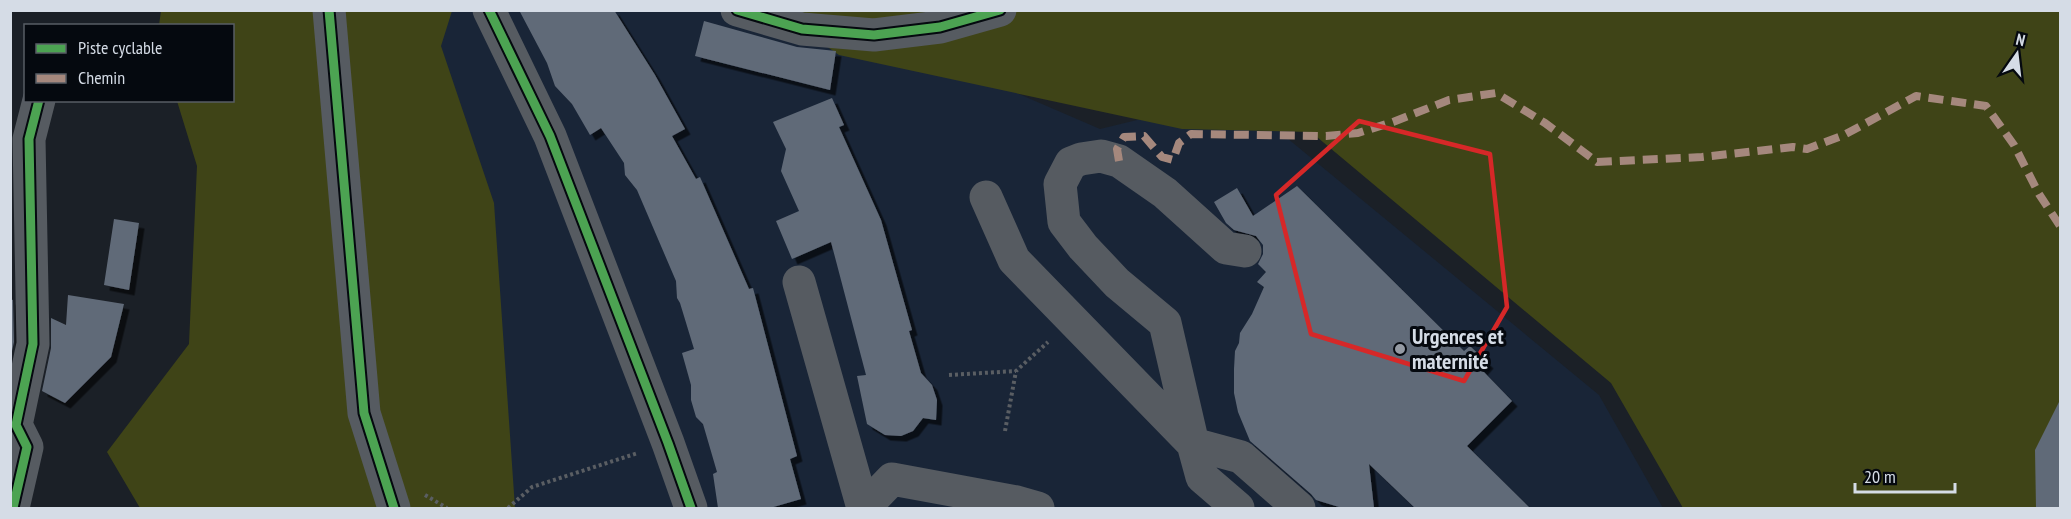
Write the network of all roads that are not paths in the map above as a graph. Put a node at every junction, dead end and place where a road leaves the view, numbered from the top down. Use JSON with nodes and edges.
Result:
{"nodes":[{"id":1,"x":329,"y":10,"type":"edge"},
{"id":2,"x":489,"y":10,"type":"edge"},
{"id":3,"x":737,"y":10,"type":"edge"},
{"id":4,"x":1000,"y":10,"type":"edge"},
{"id":5,"x":38,"y":102,"type":"edge"},
{"id":6,"x":986,"y":197,"type":"dead end"},
{"id":7,"x":1245,"y":251,"type":"dead end"},
{"id":8,"x":799,"y":282,"type":"dead end"},
{"id":9,"x":1193,"y":444,"type":"junction"},
{"id":10,"x":13,"y":508,"type":"edge"},
{"id":11,"x":394,"y":508,"type":"edge"},
{"id":12,"x":691,"y":508,"type":"edge"},
{"id":13,"x":864,"y":508,"type":"edge"},
{"id":14,"x":1038,"y":508,"type":"edge"},
{"id":15,"x":1238,"y":508,"type":"edge"},
{"id":16,"x":1299,"y":508,"type":"edge"}],
"edges":[{"from":1,"to":11,"type":"street"},
{"from":2,"to":12,"type":"street"},
{"from":3,"to":4,"type":"street"},
{"from":5,"to":10,"type":"street"},
{"from":6,"to":9,"type":"street"},
{"from":7,"to":9,"type":"street"},
{"from":8,"to":13,"type":"street"},
{"from":9,"to":15,"type":"street"},
{"from":9,"to":16,"type":"street"},
{"from":13,"to":14,"type":"street"}]}
